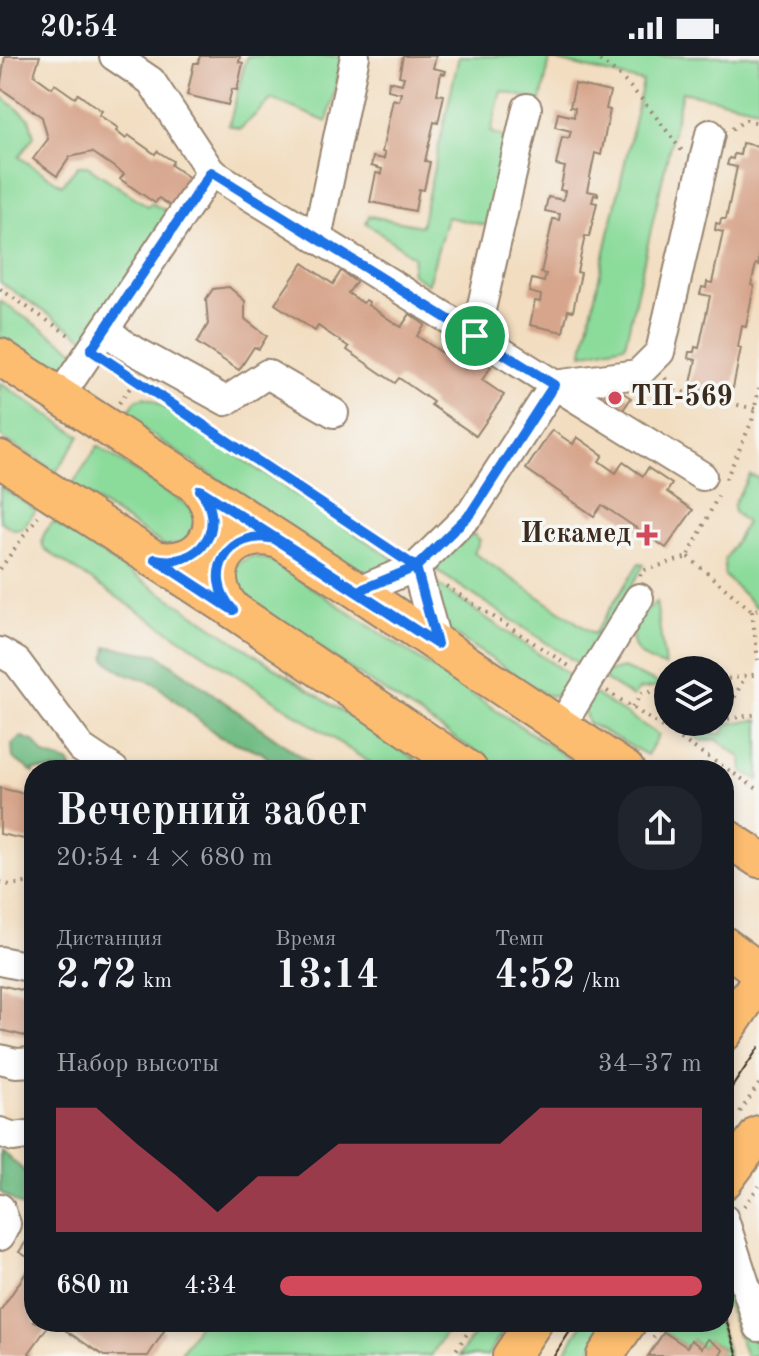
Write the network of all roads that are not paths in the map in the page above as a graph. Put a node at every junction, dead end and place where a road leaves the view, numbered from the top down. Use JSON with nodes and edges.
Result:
{"nodes":[{"id":1,"x":114,"y":56,"type":"edge"},
{"id":2,"x":355,"y":56,"type":"edge"},
{"id":3,"x":154,"y":68,"type":"edge"},
{"id":4,"x":527,"y":108,"type":"dead end"},
{"id":5,"x":710,"y":134,"type":"dead end"},
{"id":6,"x":211,"y":172,"type":"junction"},
{"id":7,"x":317,"y":238,"type":"junction"},
{"id":8,"x":475,"y":336,"type":"junction"},
{"id":9,"x":99,"y":340,"type":"junction"},
{"id":10,"x":0,"y":357,"type":"edge"},
{"id":11,"x":554,"y":385,"type":"junction"},
{"id":12,"x":60,"y":396,"type":"junction"},
{"id":13,"x":334,"y":413,"type":"dead end"},
{"id":14,"x":0,"y":459,"type":"edge"},
{"id":15,"x":702,"y":476,"type":"dead end"},
{"id":16,"x":200,"y":490,"type":"junction"},
{"id":17,"x":275,"y":539,"type":"junction"},
{"id":18,"x":155,"y":559,"type":"junction"},
{"id":19,"x":416,"y":567,"type":"junction"},
{"id":20,"x":358,"y":591,"type":"junction"},
{"id":21,"x":637,"y":591,"type":"road end"},
{"id":22,"x":233,"y":610,"type":"junction"},
{"id":23,"x":437,"y":644,"type":"junction"},
{"id":24,"x":0,"y":652,"type":"edge"},
{"id":25,"x":561,"y":726,"type":"junction"},
{"id":26,"x":99,"y":760,"type":"edge"},
{"id":27,"x":454,"y":760,"type":"edge"},
{"id":28,"x":611,"y":760,"type":"edge"},
{"id":29,"x":734,"y":843,"type":"edge"},
{"id":30,"x":759,"y":859,"type":"edge"},
{"id":31,"x":734,"y":952,"type":"edge"},
{"id":32,"x":0,"y":961,"type":"edge"},
{"id":33,"x":24,"y":966,"type":"edge"},
{"id":34,"x":759,"y":971,"type":"edge"},
{"id":35,"x":759,"y":981,"type":"edge"},
{"id":36,"x":734,"y":1018,"type":"edge"},
{"id":37,"x":0,"y":1059,"type":"edge"},
{"id":38,"x":24,"y":1063,"type":"edge"},
{"id":39,"x":746,"y":1128,"type":"edge"},
{"id":40,"x":0,"y":1132,"type":"edge"},
{"id":41,"x":24,"y":1133,"type":"edge"},
{"id":42,"x":734,"y":1157,"type":"edge"},
{"id":43,"x":0,"y":1208,"type":"edge"},
{"id":44,"x":0,"y":1236,"type":"edge"},
{"id":45,"x":734,"y":1250,"type":"edge"},
{"id":46,"x":759,"y":1327,"type":"edge"},
{"id":47,"x":527,"y":1332,"type":"edge"},
{"id":48,"x":621,"y":1332,"type":"edge"},
{"id":49,"x":511,"y":1356,"type":"edge"},
{"id":50,"x":605,"y":1356,"type":"edge"}],
"edges":[{"from":1,"to":3,"type":"lane"},
{"from":2,"to":7,"type":"lane"},
{"from":3,"to":6,"type":"lane"},
{"from":4,"to":8,"type":"lane"},
{"from":5,"to":11,"type":"lane"},
{"from":6,"to":7,"type":"lane"},
{"from":6,"to":9,"type":"lane"},
{"from":7,"to":8,"type":"lane"},
{"from":8,"to":11,"type":"lane"},
{"from":9,"to":12,"type":"lane"},
{"from":9,"to":13,"type":"lane"},
{"from":10,"to":12,"type":"main road"},
{"from":11,"to":15,"type":"lane"},
{"from":11,"to":19,"type":"lane"},
{"from":12,"to":16,"type":"main road"},
{"from":14,"to":18,"type":"main road"},
{"from":16,"to":17,"type":"main road"},
{"from":16,"to":18,"type":"main road"},
{"from":17,"to":20,"type":"main road"},
{"from":17,"to":22,"type":"main road"},
{"from":18,"to":22,"type":"main road"},
{"from":19,"to":20,"type":"lane"},
{"from":19,"to":23,"type":"lane"},
{"from":20,"to":23,"type":"main road"},
{"from":21,"to":25,"type":"lane"},
{"from":22,"to":27,"type":"main road"},
{"from":23,"to":25,"type":"main road"},
{"from":24,"to":26,"type":"lane"},
{"from":25,"to":28,"type":"main road"},
{"from":29,"to":30,"type":"main road"},
{"from":31,"to":34,"type":"main road"},
{"from":32,"to":33,"type":"lane"},
{"from":35,"to":36,"type":"main road"},
{"from":37,"to":38,"type":"lane"},
{"from":39,"to":42,"type":"main road"},
{"from":40,"to":41,"type":"lane"},
{"from":43,"to":44,"type":"lane"},
{"from":45,"to":46,"type":"lane"},
{"from":47,"to":49,"type":"main road"},
{"from":48,"to":50,"type":"main road"}]}
